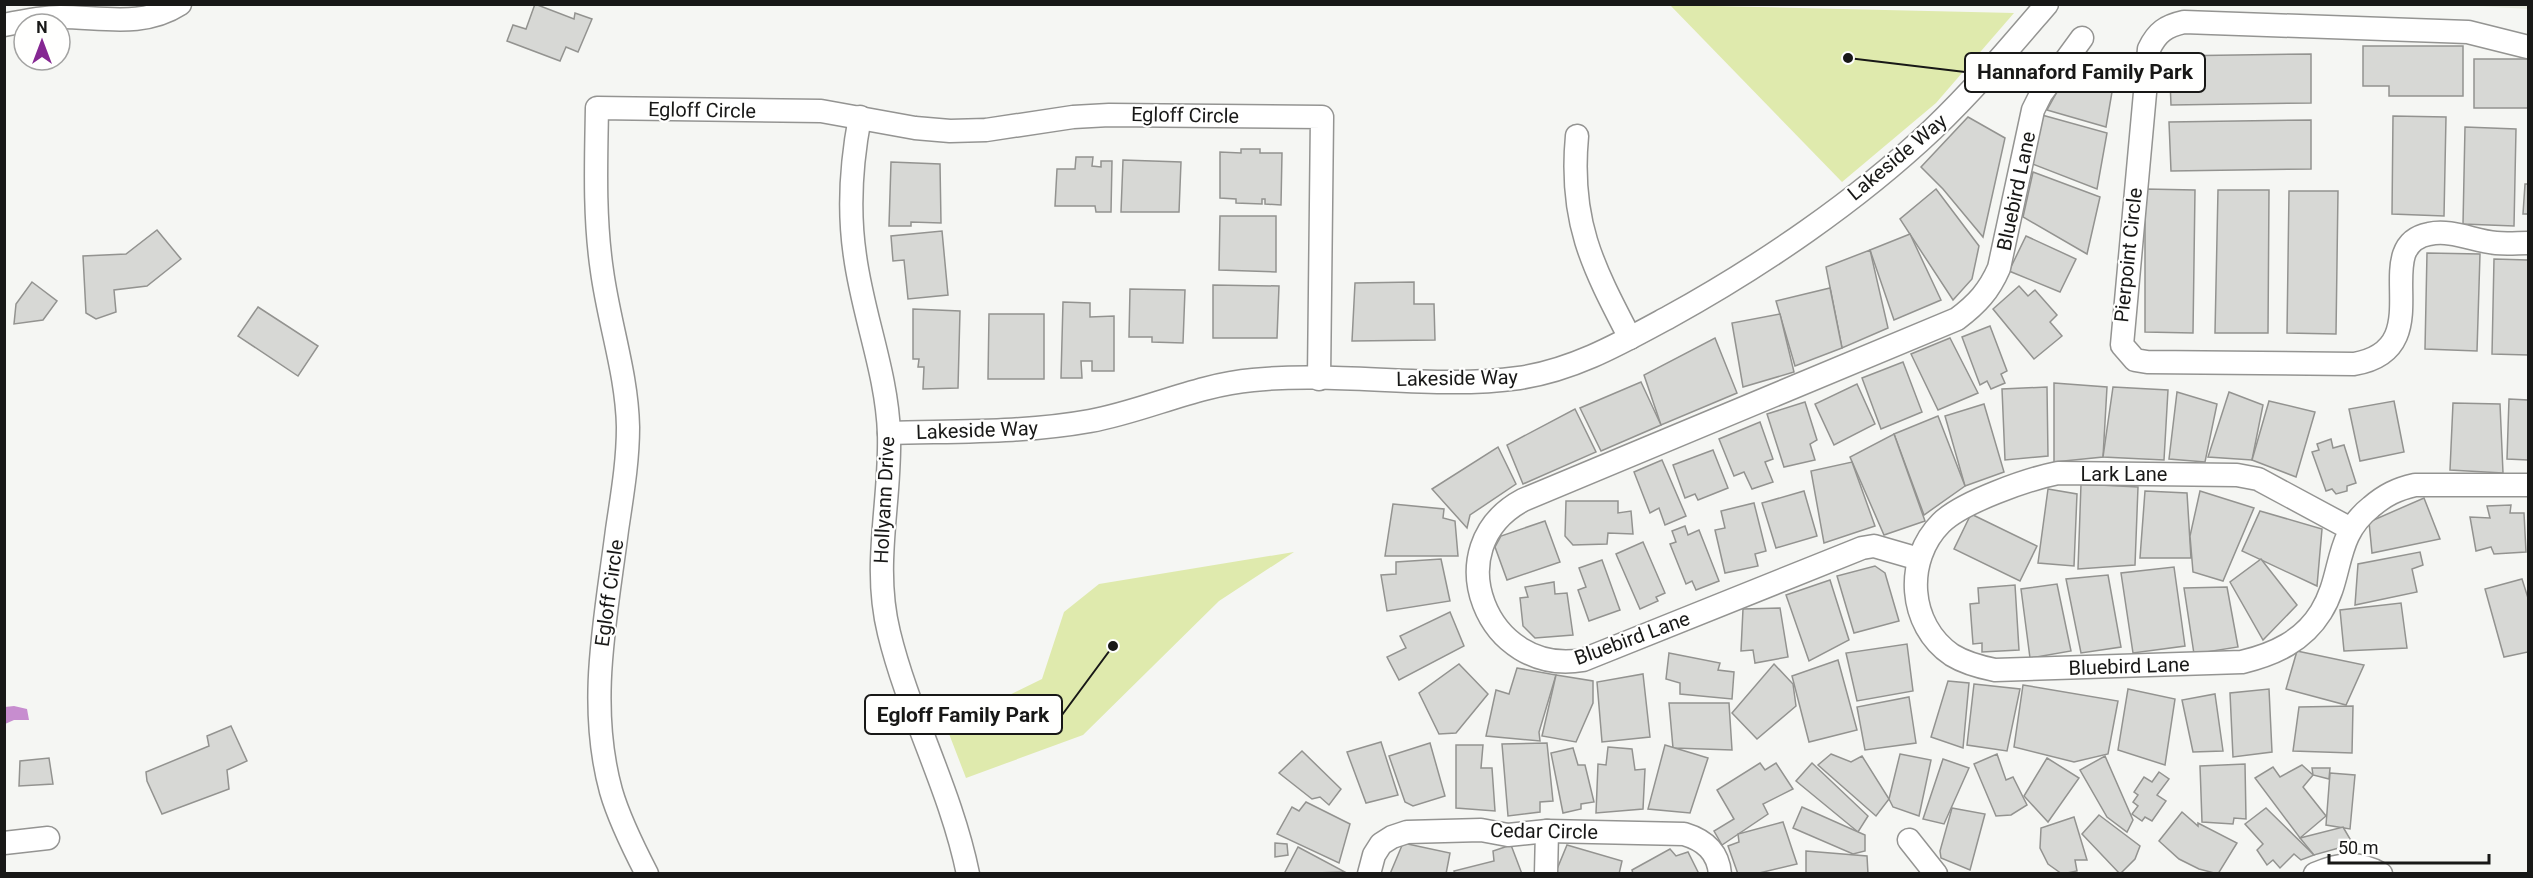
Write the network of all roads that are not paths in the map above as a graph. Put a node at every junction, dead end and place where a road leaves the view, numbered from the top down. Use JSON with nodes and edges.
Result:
{"nodes":[{"id":1,"x":180,"y":4,"type":"edge"},
{"id":2,"x":2047,"y":4,"type":"edge"},
{"id":3,"x":4,"y":25,"type":"edge"},
{"id":4,"x":2082,"y":39,"type":"dead end"},
{"id":5,"x":2529,"y":47,"type":"edge"},
{"id":6,"x":861,"y":117,"type":"junction"},
{"id":7,"x":1577,"y":136,"type":"dead end"},
{"id":8,"x":2529,"y":243,"type":"edge"},
{"id":9,"x":1630,"y":338,"type":"junction"},
{"id":10,"x":1319,"y":379,"type":"junction"},
{"id":11,"x":889,"y":433,"type":"junction"},
{"id":12,"x":2529,"y":485,"type":"edge"},
{"id":13,"x":2349,"y":528,"type":"junction"},
{"id":14,"x":1919,"y":559,"type":"junction"},
{"id":15,"x":1547,"y":831,"type":"junction"},
{"id":16,"x":48,"y":838,"type":"dead end"},
{"id":17,"x":1909,"y":840,"type":"dead end"},
{"id":18,"x":4,"y":843,"type":"edge"},
{"id":19,"x":647,"y":873,"type":"edge"},
{"id":20,"x":968,"y":873,"type":"edge"},
{"id":21,"x":1369,"y":873,"type":"edge"},
{"id":22,"x":1546,"y":873,"type":"edge"},
{"id":23,"x":1720,"y":873,"type":"edge"},
{"id":24,"x":1936,"y":873,"type":"edge"},
{"id":25,"x":2315,"y":873,"type":"edge"},
{"id":26,"x":2380,"y":873,"type":"edge"}],
"edges":[{"from":1,"to":3,"type":"street"},
{"from":2,"to":9,"type":"street","name":"Lakeside Way"},
{"from":4,"to":14,"type":"street","name":"Bluebird Lane"},
{"from":5,"to":8,"type":"street","name":"Pierpoint Circle"},
{"from":6,"to":10,"type":"street","name":"Egloff Circle"},
{"from":6,"to":11,"type":"street","name":"Hollyann Drive"},
{"from":6,"to":19,"type":"street","name":"Egloff Circle"},
{"from":7,"to":9,"type":"street"},
{"from":9,"to":10,"type":"street","name":"Lakeside Way"},
{"from":10,"to":11,"type":"street","name":"Lakeside Way"},
{"from":11,"to":20,"type":"street","name":"Hollyann Drive"},
{"from":12,"to":13,"type":"street","name":"Bluebird Lane"},
{"from":13,"to":14,"type":"street","name":"Lark Lane"},
{"from":13,"to":14,"type":"street","name":"Bluebird Lane"},
{"from":15,"to":21,"type":"street","name":"Cedar Circle"},
{"from":15,"to":22,"type":"street"},
{"from":15,"to":23,"type":"street","name":"Cedar Circle"},
{"from":16,"to":18,"type":"street"},
{"from":17,"to":24,"type":"street"},
{"from":25,"to":26,"type":"street"}]}
